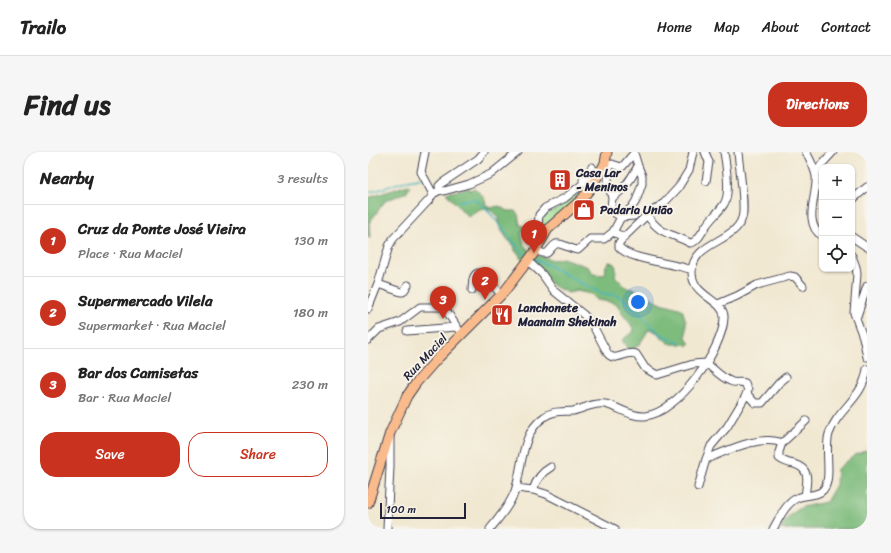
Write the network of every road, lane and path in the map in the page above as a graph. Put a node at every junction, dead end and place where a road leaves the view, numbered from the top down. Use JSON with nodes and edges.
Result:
{"nodes":[{"id":1,"x":425,"y":152,"type":"edge"},
{"id":2,"x":484,"y":152,"type":"edge"},
{"id":3,"x":518,"y":152,"type":"edge"},
{"id":4,"x":607,"y":152,"type":"edge"},
{"id":5,"x":693,"y":152,"type":"edge"},
{"id":6,"x":705,"y":152,"type":"edge"},
{"id":7,"x":724,"y":152,"type":"edge"},
{"id":8,"x":738,"y":152,"type":"edge"},
{"id":9,"x":806,"y":152,"type":"edge"},
{"id":10,"x":833,"y":152,"type":"edge"},
{"id":11,"x":824,"y":164,"type":"edge"},
{"id":12,"x":605,"y":166,"type":"junction"},
{"id":13,"x":638,"y":166,"type":"junction"},
{"id":14,"x":592,"y":167,"type":"dead end"},
{"id":15,"x":819,"y":172,"type":"edge"},
{"id":16,"x":816,"y":176,"type":"junction"},
{"id":17,"x":706,"y":181,"type":"dead end"},
{"id":18,"x":581,"y":184,"type":"junction"},
{"id":19,"x":867,"y":187,"type":"edge"},
{"id":20,"x":440,"y":190,"type":"junction"},
{"id":21,"x":433,"y":194,"type":"junction"},
{"id":22,"x":855,"y":197,"type":"edge"},
{"id":23,"x":612,"y":198,"type":"junction"},
{"id":24,"x":647,"y":215,"type":"junction"},
{"id":25,"x":634,"y":216,"type":"dead end"},
{"id":26,"x":622,"y":217,"type":"junction"},
{"id":27,"x":613,"y":232,"type":"junction"},
{"id":28,"x":819,"y":234,"type":"edge"},
{"id":29,"x":624,"y":236,"type":"junction"},
{"id":30,"x":855,"y":239,"type":"edge"},
{"id":31,"x":867,"y":247,"type":"edge"},
{"id":32,"x":532,"y":255,"type":"junction"},
{"id":33,"x":855,"y":264,"type":"edge"},
{"id":34,"x":692,"y":270,"type":"junction"},
{"id":35,"x":378,"y":284,"type":"junction"},
{"id":36,"x":408,"y":285,"type":"dead end"},
{"id":37,"x":803,"y":286,"type":"dead end"},
{"id":38,"x":867,"y":286,"type":"edge"},
{"id":39,"x":472,"y":290,"type":"dead end"},
{"id":40,"x":502,"y":295,"type":"junction"},
{"id":41,"x":718,"y":304,"type":"junction"},
{"id":42,"x":368,"y":308,"type":"edge"},
{"id":43,"x":856,"y":319,"type":"junction"},
{"id":44,"x":456,"y":327,"type":"junction"},
{"id":45,"x":407,"y":331,"type":"dead end"},
{"id":46,"x":462,"y":335,"type":"junction"},
{"id":47,"x":368,"y":340,"type":"edge"},
{"id":48,"x":867,"y":357,"type":"edge"},
{"id":49,"x":706,"y":363,"type":"junction"},
{"id":50,"x":867,"y":369,"type":"edge"},
{"id":51,"x":786,"y":377,"type":"dead end"},
{"id":52,"x":747,"y":394,"type":"junction"},
{"id":53,"x":806,"y":421,"type":"dead end"},
{"id":54,"x":390,"y":433,"type":"junction"},
{"id":55,"x":782,"y":443,"type":"junction"},
{"id":56,"x":706,"y":459,"type":"junction"},
{"id":57,"x":551,"y":467,"type":"dead end"},
{"id":58,"x":698,"y":486,"type":"dead end"},
{"id":59,"x":516,"y":488,"type":"junction"},
{"id":60,"x":533,"y":490,"type":"junction"},
{"id":61,"x":805,"y":496,"type":"junction"},
{"id":62,"x":368,"y":503,"type":"edge"},
{"id":63,"x":387,"y":529,"type":"edge"},
{"id":64,"x":490,"y":529,"type":"edge"},
{"id":65,"x":615,"y":529,"type":"edge"},
{"id":66,"x":773,"y":529,"type":"edge"}],
"edges":[{"from":1,"to":21,"type":"street"},
{"from":2,"to":20,"type":"street"},
{"from":3,"to":20,"type":"street"},
{"from":4,"to":12,"type":"main road","name":"Rua Maciel"},
{"from":5,"to":24,"type":"street"},
{"from":6,"to":17,"type":"street"},
{"from":7,"to":24,"type":"street"},
{"from":8,"to":34,"type":"street"},
{"from":9,"to":16,"type":"street"},
{"from":10,"to":11,"type":"street"},
{"from":12,"to":13,"type":"street"},
{"from":12,"to":18,"type":"street"},
{"from":12,"to":23,"type":"street"},
{"from":12,"to":32,"type":"main road","name":"Rua Maciel"},
{"from":13,"to":23,"type":"street"},
{"from":13,"to":26,"type":"street"},
{"from":14,"to":18,"type":"street"},
{"from":15,"to":16,"type":"street"},
{"from":16,"to":28,"type":"street"},
{"from":18,"to":32,"type":"street"},
{"from":19,"to":22,"type":"street"},
{"from":20,"to":21,"type":"street"},
{"from":21,"to":35,"type":"street"},
{"from":23,"to":26,"type":"street"},
{"from":24,"to":29,"type":"street"},
{"from":25,"to":26,"type":"street"},
{"from":26,"to":27,"type":"street"},
{"from":27,"to":29,"type":"street"},
{"from":27,"to":32,"type":"street"},
{"from":29,"to":34,"type":"street"},
{"from":30,"to":31,"type":"street"},
{"from":32,"to":40,"type":"main road","name":"Rua Maciel"},
{"from":32,"to":49,"type":"street"},
{"from":33,"to":43,"type":"street"},
{"from":34,"to":41,"type":"street"},
{"from":35,"to":36,"type":"street"},
{"from":35,"to":42,"type":"street"},
{"from":37,"to":41,"type":"street"},
{"from":38,"to":43,"type":"street"},
{"from":39,"to":40,"type":"street"},
{"from":40,"to":46,"type":"main road","name":"Rua Maciel"},
{"from":41,"to":49,"type":"street"},
{"from":43,"to":48,"type":"street"},
{"from":44,"to":45,"type":"street"},
{"from":44,"to":46,"type":"street"},
{"from":44,"to":47,"type":"street"},
{"from":46,"to":54,"type":"main road","name":"Rua Maciel"},
{"from":49,"to":52,"type":"street"},
{"from":49,"to":59,"type":"street"},
{"from":50,"to":61,"type":"street"},
{"from":51,"to":52,"type":"street"},
{"from":52,"to":56,"type":"street"},
{"from":53,"to":55,"type":"street"},
{"from":54,"to":62,"type":"main road","name":"Rua Maciel"},
{"from":54,"to":63,"type":"street"},
{"from":55,"to":56,"type":"street"},
{"from":55,"to":61,"type":"street"},
{"from":56,"to":58,"type":"street"},
{"from":57,"to":60,"type":"street"},
{"from":59,"to":60,"type":"street"},
{"from":59,"to":64,"type":"street"},
{"from":60,"to":65,"type":"street"},
{"from":61,"to":66,"type":"street"}]}
